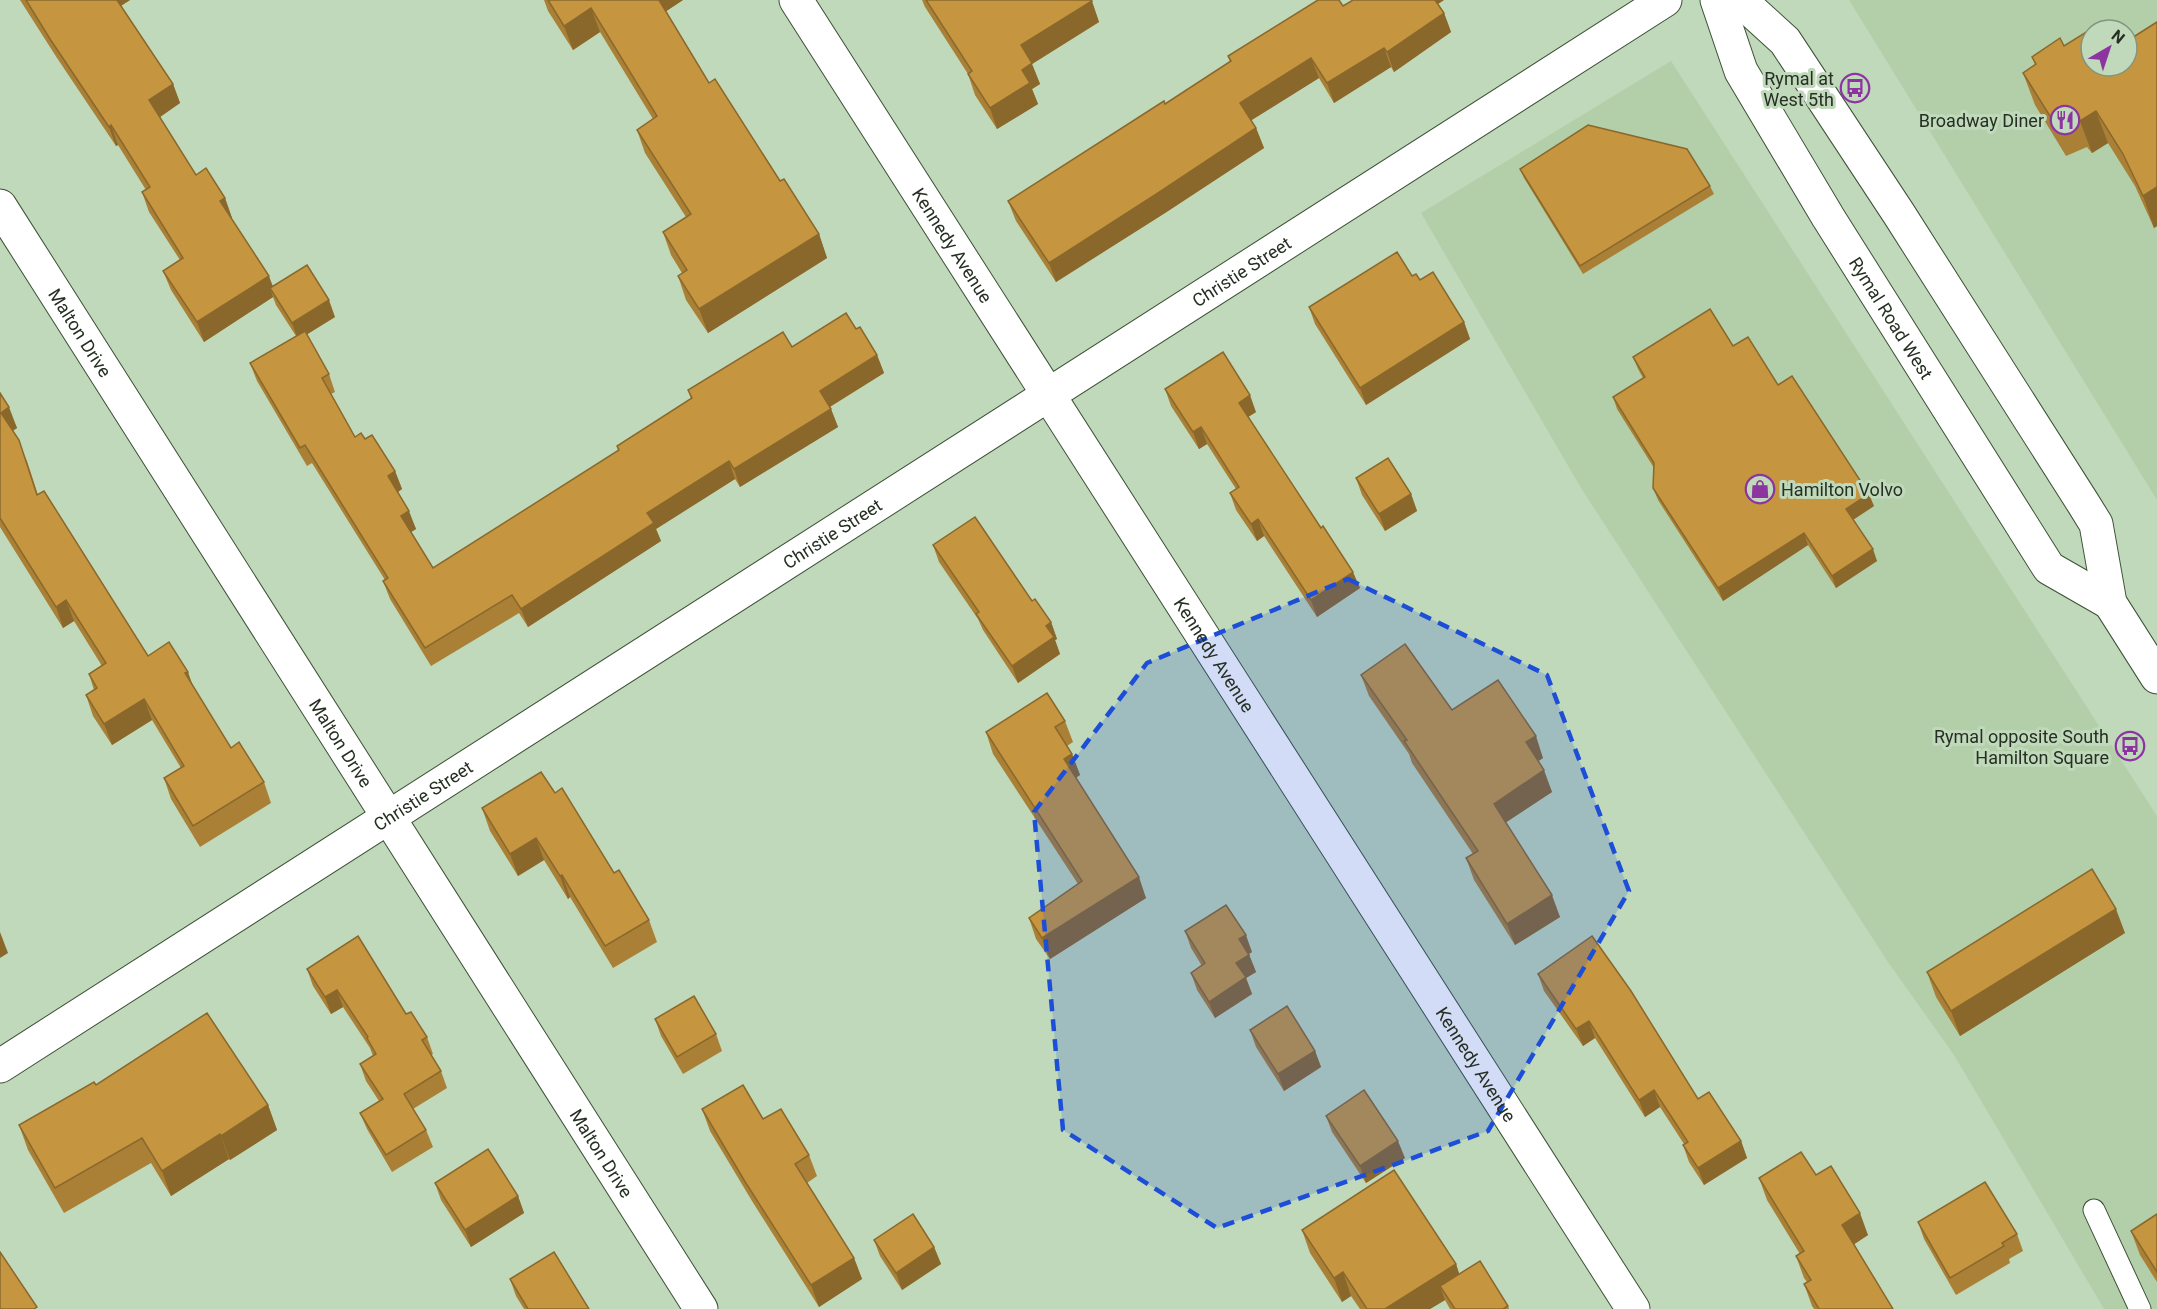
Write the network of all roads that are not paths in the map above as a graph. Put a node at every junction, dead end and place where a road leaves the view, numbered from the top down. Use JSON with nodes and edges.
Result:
{"nodes":[{"id":1,"x":796,"y":0,"type":"edge"},
{"id":2,"x":1665,"y":0,"type":"edge"},
{"id":3,"x":1717,"y":0,"type":"edge"},
{"id":4,"x":1740,"y":0,"type":"edge"},
{"id":5,"x":0,"y":207,"type":"edge"},
{"id":6,"x":1048,"y":395,"type":"junction"},
{"id":7,"x":2110,"y":603,"type":"junction"},
{"id":8,"x":2157,"y":677,"type":"edge"},
{"id":9,"x":389,"y":816,"type":"junction"},
{"id":10,"x":0,"y":1066,"type":"edge"},
{"id":11,"x":2094,"y":1210,"type":"dead end"},
{"id":12,"x":701,"y":1309,"type":"edge"},
{"id":13,"x":1634,"y":1309,"type":"edge"},
{"id":14,"x":2140,"y":1309,"type":"edge"}],
"edges":[{"from":1,"to":6,"type":"street","name":"Kennedy Avenue"},
{"from":2,"to":6,"type":"street","name":"Christie Street"},
{"from":3,"to":7,"type":"street","name":"Rymal Road West"},
{"from":4,"to":7,"type":"street","name":"Rymal Road West"},
{"from":5,"to":9,"type":"street","name":"Malton Drive"},
{"from":6,"to":9,"type":"street","name":"Christie Street"},
{"from":6,"to":13,"type":"street","name":"Kennedy Avenue"},
{"from":7,"to":8,"type":"street","name":"Rymal Road West"},
{"from":9,"to":10,"type":"street","name":"Christie Street"},
{"from":9,"to":12,"type":"street","name":"Malton Drive"},
{"from":11,"to":14,"type":"lane"}]}
